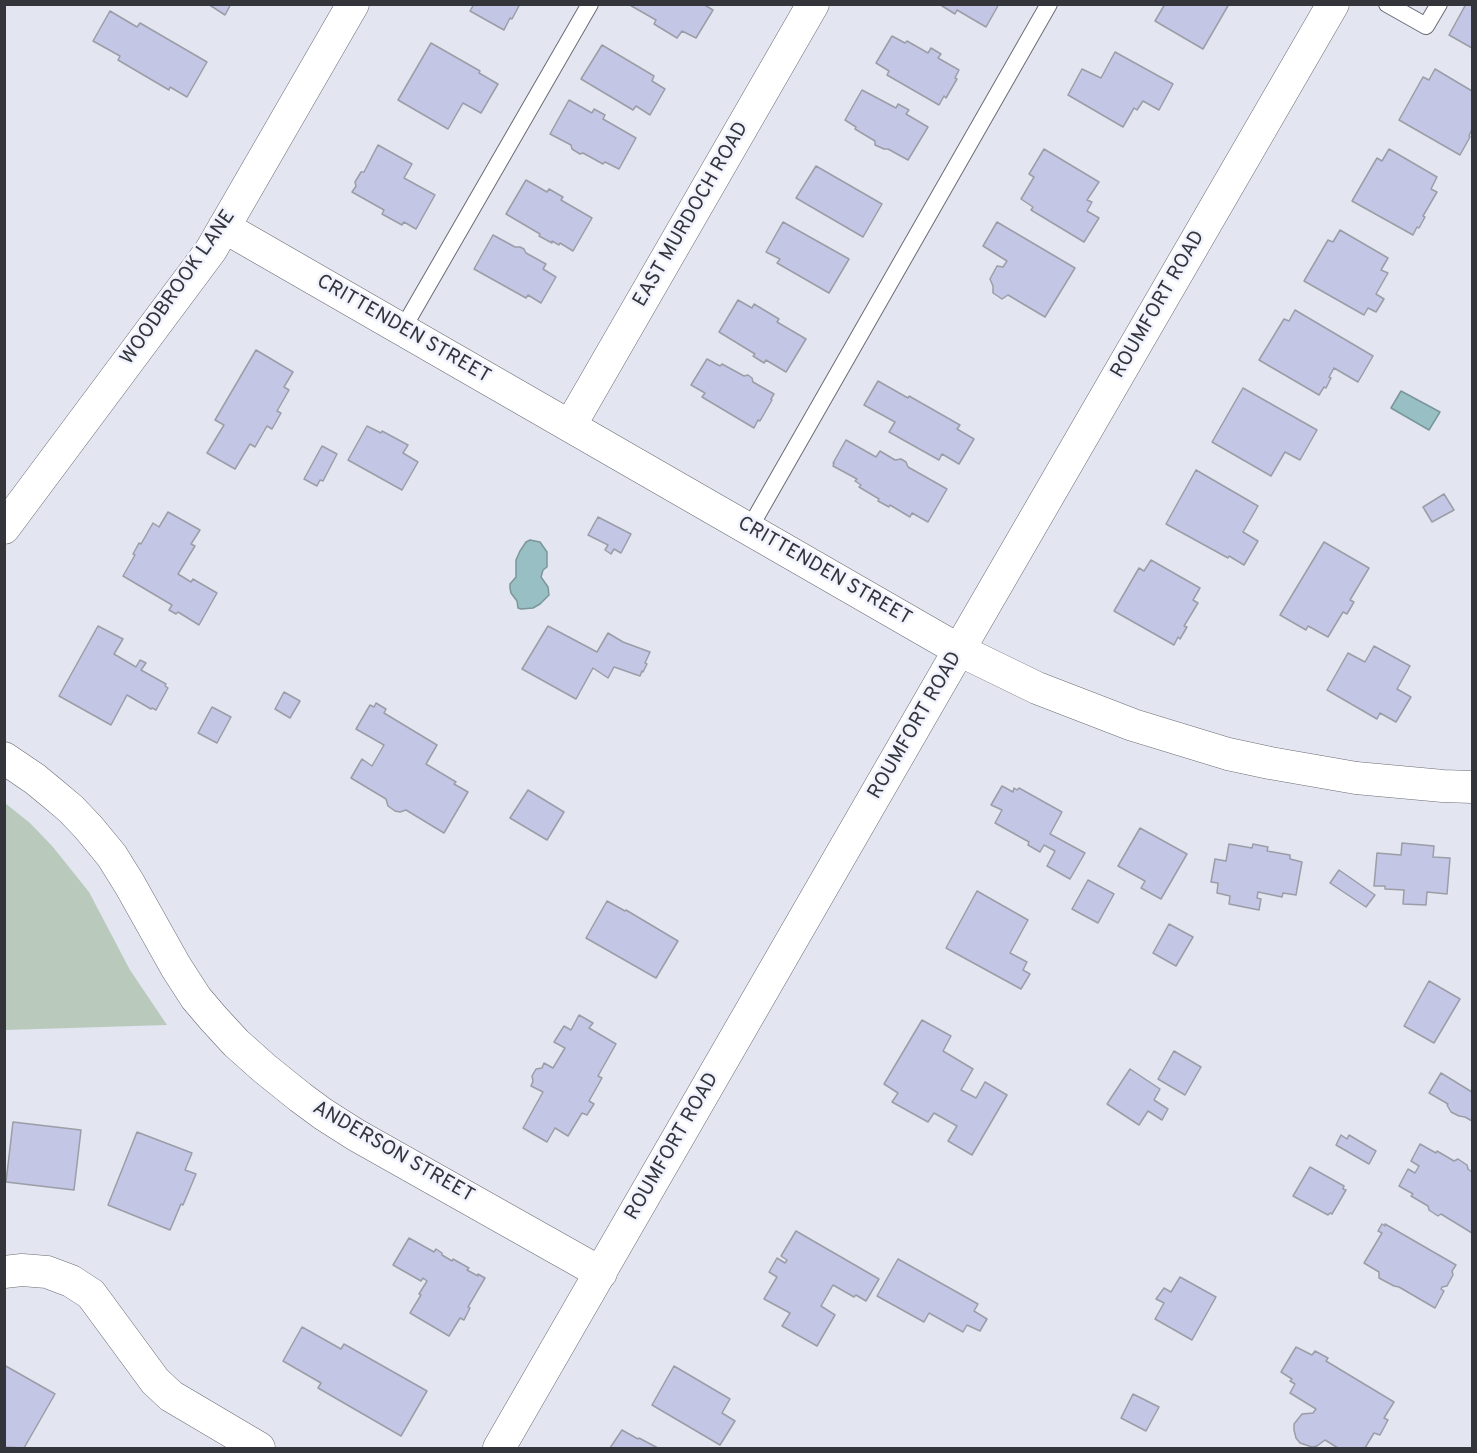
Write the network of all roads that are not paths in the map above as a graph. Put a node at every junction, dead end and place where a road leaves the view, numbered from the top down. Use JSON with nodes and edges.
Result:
{"nodes":[{"id":1,"x":353,"y":4,"type":"edge"},
{"id":2,"x":590,"y":4,"type":"edge"},
{"id":3,"x":813,"y":4,"type":"edge"},
{"id":4,"x":1049,"y":4,"type":"edge"},
{"id":5,"x":1333,"y":4,"type":"edge"},
{"id":6,"x":1387,"y":4,"type":"edge"},
{"id":7,"x":1439,"y":4,"type":"edge"},
{"id":8,"x":224,"y":227,"type":"junction"},
{"id":9,"x":402,"y":330,"type":"junction"},
{"id":10,"x":570,"y":426,"type":"junction"},
{"id":11,"x":4,"y":528,"type":"edge"},
{"id":12,"x":749,"y":529,"type":"junction"},
{"id":13,"x":959,"y":650,"type":"junction"},
{"id":14,"x":4,"y":758,"type":"edge"},
{"id":15,"x":1473,"y":788,"type":"edge"},
{"id":16,"x":4,"y":1272,"type":"edge"},
{"id":17,"x":601,"y":1273,"type":"junction"},
{"id":18,"x":259,"y":1449,"type":"edge"},
{"id":19,"x":499,"y":1449,"type":"edge"}],
"edges":[{"from":1,"to":8,"type":"street","name":"WOODBROOK LANE"},
{"from":2,"to":9,"type":"lane"},
{"from":3,"to":10,"type":"street","name":"EAST MURDOCH ROAD"},
{"from":4,"to":12,"type":"lane"},
{"from":5,"to":13,"type":"street","name":"ROUMFORT ROAD"},
{"from":6,"to":7,"type":"lane"},
{"from":8,"to":9,"type":"street","name":"CRITTENDEN STREET"},
{"from":8,"to":11,"type":"street","name":"WOODBROOK LANE"},
{"from":9,"to":10,"type":"street","name":"CRITTENDEN STREET"},
{"from":10,"to":12,"type":"street","name":"CRITTENDEN STREET"},
{"from":12,"to":13,"type":"street","name":"CRITTENDEN STREET"},
{"from":13,"to":15,"type":"street","name":"CRITTENDEN STREET"},
{"from":13,"to":17,"type":"street","name":"ROUMFORT ROAD"},
{"from":14,"to":17,"type":"street","name":"ANDERSON STREET"},
{"from":16,"to":18,"type":"street"},
{"from":17,"to":19,"type":"street","name":"ROUMFORT ROAD"}]}
